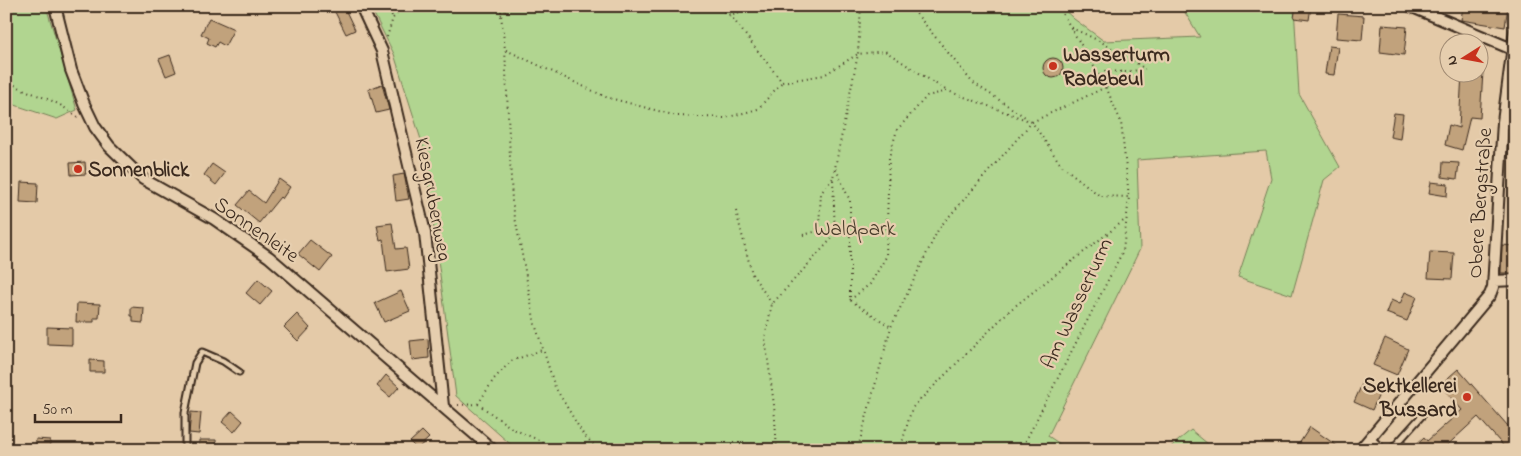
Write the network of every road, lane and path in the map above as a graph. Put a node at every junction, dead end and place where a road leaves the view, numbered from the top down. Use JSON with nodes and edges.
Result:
{"nodes":[{"id":1,"x":55,"y":6,"type":"edge"},
{"id":2,"x":361,"y":6,"type":"edge"},
{"id":3,"x":387,"y":6,"type":"edge"},
{"id":4,"x":406,"y":6,"type":"edge"},
{"id":5,"x":502,"y":6,"type":"edge"},
{"id":6,"x":512,"y":6,"type":"edge"},
{"id":7,"x":716,"y":6,"type":"edge"},
{"id":8,"x":760,"y":6,"type":"edge"},
{"id":9,"x":861,"y":6,"type":"edge"},
{"id":10,"x":910,"y":6,"type":"edge"},
{"id":11,"x":1058,"y":6,"type":"edge"},
{"id":12,"x":1411,"y":7,"type":"edge"},
{"id":13,"x":501,"y":15,"type":"junction"},
{"id":14,"x":730,"y":15,"type":"junction"},
{"id":15,"x":392,"y":18,"type":"junction"},
{"id":16,"x":1072,"y":28,"type":"junction"},
{"id":17,"x":1515,"y":31,"type":"edge"},
{"id":18,"x":1512,"y":49,"type":"junction"},
{"id":19,"x":505,"y":50,"type":"junction"},
{"id":20,"x":382,"y":51,"type":"junction"},
{"id":21,"x":858,"y":54,"type":"junction"},
{"id":22,"x":6,"y":80,"type":"edge"},
{"id":23,"x":782,"y":82,"type":"junction"},
{"id":24,"x":1104,"y":82,"type":"junction"},
{"id":25,"x":1106,"y":87,"type":"junction"},
{"id":26,"x":948,"y":92,"type":"junction"},
{"id":27,"x":83,"y":120,"type":"dead end"},
{"id":28,"x":1032,"y":122,"type":"junction"},
{"id":29,"x":1503,"y":122,"type":"junction"},
{"id":30,"x":1515,"y":124,"type":"edge"},
{"id":31,"x":835,"y":168,"type":"junction"},
{"id":32,"x":833,"y":178,"type":"junction"},
{"id":33,"x":1129,"y":197,"type":"junction"},
{"id":34,"x":736,"y":211,"type":"dead end"},
{"id":35,"x":1126,"y":220,"type":"junction"},
{"id":36,"x":803,"y":235,"type":"dead end"},
{"id":37,"x":1515,"y":280,"type":"edge"},
{"id":38,"x":1494,"y":281,"type":"junction"},
{"id":39,"x":850,"y":300,"type":"junction"},
{"id":40,"x":772,"y":304,"type":"junction"},
{"id":41,"x":891,"y":327,"type":"junction"},
{"id":42,"x":543,"y":350,"type":"junction"},
{"id":43,"x":239,"y":372,"type":"dead end"},
{"id":44,"x":478,"y":404,"type":"junction"},
{"id":45,"x":443,"y":406,"type":"junction"},
{"id":46,"x":1426,"y":411,"type":"dead end"},
{"id":47,"x":1371,"y":438,"type":"junction"},
{"id":48,"x":185,"y":450,"type":"edge"},
{"id":49,"x":493,"y":450,"type":"edge"},
{"id":50,"x":562,"y":450,"type":"edge"},
{"id":51,"x":599,"y":450,"type":"edge"},
{"id":52,"x":777,"y":450,"type":"edge"},
{"id":53,"x":855,"y":450,"type":"edge"},
{"id":54,"x":900,"y":450,"type":"edge"},
{"id":55,"x":1021,"y":450,"type":"edge"},
{"id":56,"x":1360,"y":450,"type":"edge"},
{"id":57,"x":1384,"y":450,"type":"edge"},
{"id":58,"x":1390,"y":450,"type":"edge"}],
"edges":[{"from":1,"to":45,"type":"street","name":"Sonnenleite"},
{"from":2,"to":20,"type":"street","name":"Kiesgrubenweg"},
{"from":3,"to":15,"type":"path"},
{"from":4,"to":15,"type":"path"},
{"from":5,"to":13,"type":"path"},
{"from":6,"to":13,"type":"path"},
{"from":7,"to":14,"type":"path"},
{"from":8,"to":14,"type":"path"},
{"from":9,"to":21,"type":"path"},
{"from":10,"to":28,"type":"path"},
{"from":11,"to":16,"type":"path","name":"Am Wasserturm"},
{"from":12,"to":18,"type":"street"},
{"from":13,"to":19,"type":"path"},
{"from":14,"to":23,"type":"path"},
{"from":15,"to":20,"type":"path"},
{"from":16,"to":24,"type":"path","name":"Am Wasserturm"},
{"from":16,"to":24,"type":"path"},
{"from":17,"to":18,"type":"street","name":"Obere Bergstraße"},
{"from":18,"to":29,"type":"street","name":"Obere Bergstraße"},
{"from":19,"to":23,"type":"path"},
{"from":19,"to":42,"type":"path"},
{"from":20,"to":45,"type":"street","name":"Kiesgrubenweg"},
{"from":21,"to":23,"type":"path"},
{"from":21,"to":26,"type":"path"},
{"from":21,"to":31,"type":"path"},
{"from":22,"to":27,"type":"path"},
{"from":24,"to":25,"type":"path","name":"Am Wasserturm"},
{"from":25,"to":28,"type":"path"},
{"from":25,"to":33,"type":"path","name":"Am Wasserturm"},
{"from":26,"to":28,"type":"path"},
{"from":26,"to":39,"type":"path"},
{"from":28,"to":33,"type":"path"},
{"from":28,"to":41,"type":"path"},
{"from":29,"to":30,"type":"street"},
{"from":29,"to":38,"type":"street","name":"Obere Bergstraße"},
{"from":31,"to":32,"type":"path"},
{"from":31,"to":39,"type":"path"},
{"from":32,"to":36,"type":"path"},
{"from":32,"to":40,"type":"path"},
{"from":33,"to":35,"type":"path","name":"Am Wasserturm"},
{"from":34,"to":40,"type":"path"},
{"from":35,"to":54,"type":"path"},
{"from":35,"to":55,"type":"path","name":"Am Wasserturm"},
{"from":37,"to":38,"type":"street"},
{"from":38,"to":47,"type":"street","name":"Obere Bergstraße"},
{"from":39,"to":41,"type":"path"},
{"from":40,"to":52,"type":"path"},
{"from":41,"to":53,"type":"path"},
{"from":42,"to":44,"type":"path"},
{"from":42,"to":51,"type":"path"},
{"from":43,"to":48,"type":"lane"},
{"from":44,"to":45,"type":"path"},
{"from":44,"to":50,"type":"path"},
{"from":45,"to":49,"type":"street","name":"Sonnenleite"},
{"from":46,"to":58,"type":"lane"},
{"from":47,"to":56,"type":"street","name":"Obere Bergstraße"},
{"from":47,"to":57,"type":"lane"}]}
